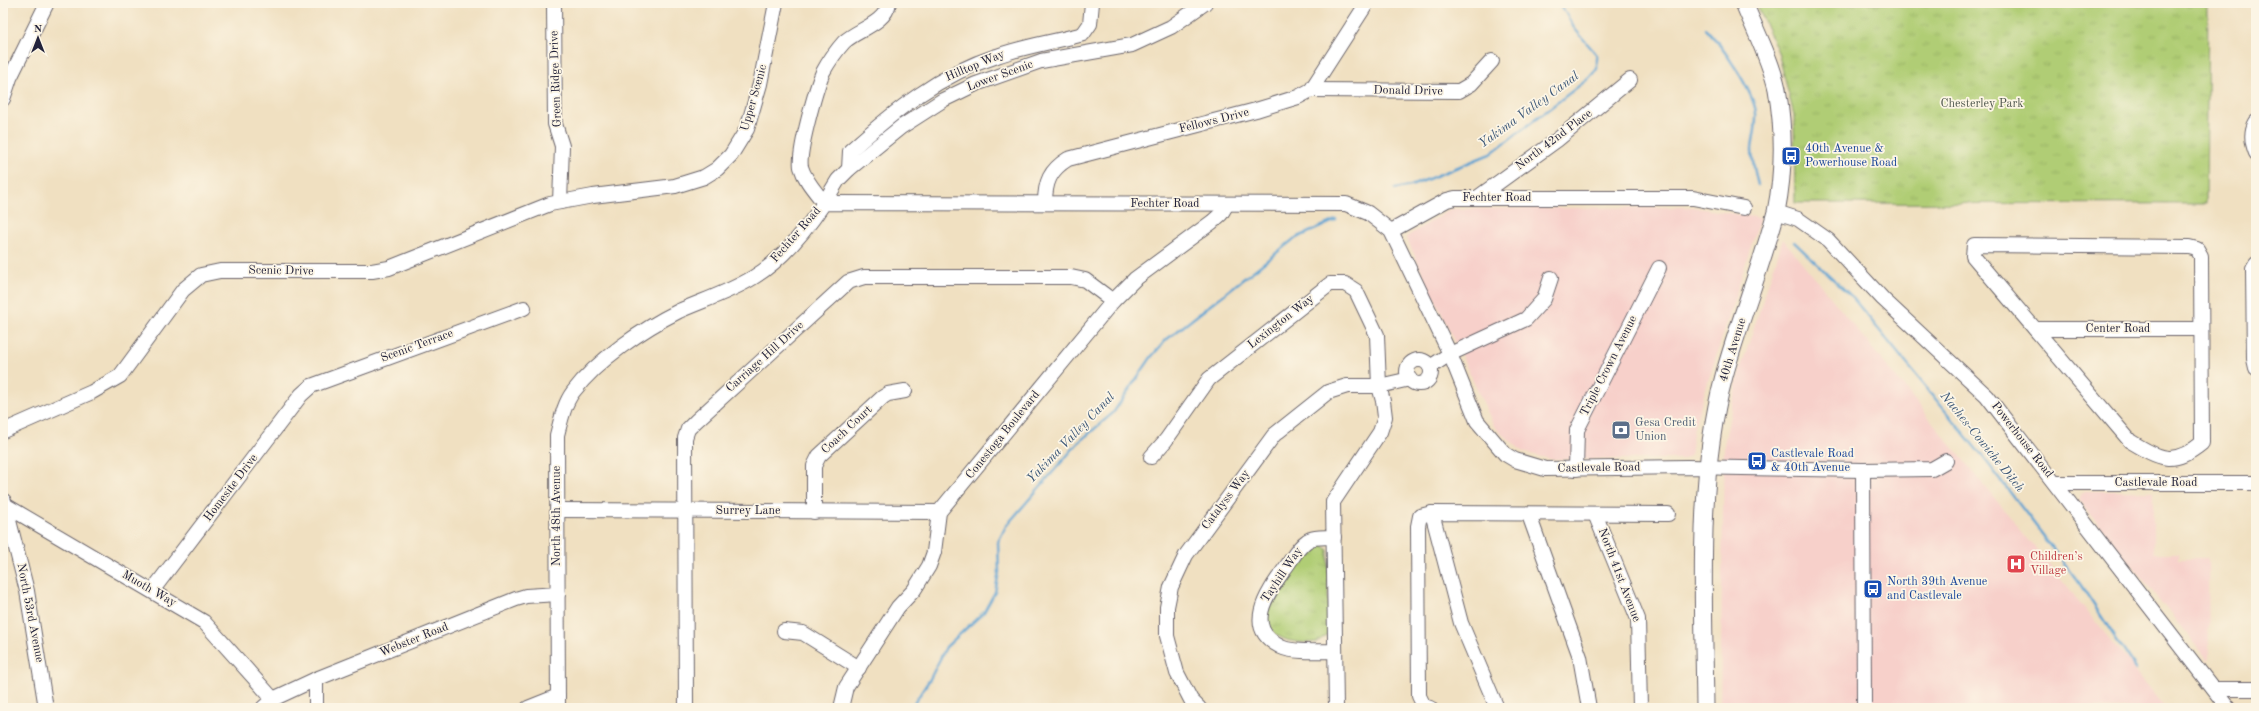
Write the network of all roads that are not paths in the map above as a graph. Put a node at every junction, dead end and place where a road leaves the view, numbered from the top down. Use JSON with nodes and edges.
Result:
{"nodes":[{"id":1,"x":47,"y":3,"type":"edge"},
{"id":2,"x":554,"y":3,"type":"edge"},
{"id":3,"x":776,"y":3,"type":"edge"},
{"id":4,"x":889,"y":3,"type":"edge"},
{"id":5,"x":1092,"y":3,"type":"edge"},
{"id":6,"x":1205,"y":3,"type":"edge"},
{"id":7,"x":1367,"y":3,"type":"edge"},
{"id":8,"x":1744,"y":3,"type":"edge"},
{"id":9,"x":1492,"y":60,"type":"dead end"},
{"id":10,"x":1630,"y":80,"type":"dead end"},
{"id":11,"x":1311,"y":90,"type":"junction"},
{"id":12,"x":3,"y":99,"type":"edge"},
{"id":13,"x":2256,"y":122,"type":"edge"},
{"id":14,"x":2256,"y":153,"type":"edge"},
{"id":15,"x":849,"y":169,"type":"junction"},
{"id":16,"x":609,"y":194,"type":"joint"},
{"id":17,"x":1477,"y":198,"type":"junction"},
{"id":18,"x":560,"y":202,"type":"junction"},
{"id":19,"x":824,"y":203,"type":"junction"},
{"id":20,"x":1045,"y":203,"type":"junction"},
{"id":21,"x":1227,"y":204,"type":"junction"},
{"id":22,"x":1744,"y":208,"type":"dead end"},
{"id":23,"x":1776,"y":212,"type":"junction"},
{"id":24,"x":1391,"y":231,"type":"junction"},
{"id":25,"x":2256,"y":264,"type":"edge"},
{"id":26,"x":1659,"y":268,"type":"dead end"},
{"id":27,"x":1551,"y":278,"type":"dead end"},
{"id":28,"x":1112,"y":301,"type":"junction"},
{"id":29,"x":524,"y":308,"type":"dead end"},
{"id":30,"x":2035,"y":329,"type":"junction"},
{"id":31,"x":2201,"y":329,"type":"junction"},
{"id":32,"x":621,"y":348,"type":"joint"},
{"id":33,"x":1450,"y":354,"type":"junction"},
{"id":34,"x":2256,"y":368,"type":"edge"},
{"id":35,"x":311,"y":386,"type":"joint"},
{"id":36,"x":1379,"y":386,"type":"junction"},
{"id":37,"x":905,"y":391,"type":"dead end"},
{"id":38,"x":3,"y":431,"type":"edge"},
{"id":39,"x":1151,"y":457,"type":"dead end"},
{"id":40,"x":2173,"y":459,"type":"junction"},
{"id":41,"x":1946,"y":461,"type":"dead end"},
{"id":42,"x":1708,"y":467,"type":"junction"},
{"id":43,"x":1576,"y":469,"type":"junction"},
{"id":44,"x":1863,"y":470,"type":"junction"},
{"id":45,"x":2174,"y":482,"type":"junction"},
{"id":46,"x":2056,"y":483,"type":"junction"},
{"id":47,"x":2256,"y":483,"type":"edge"},
{"id":48,"x":4,"y":500,"type":"edge"},
{"id":49,"x":557,"y":510,"type":"junction"},
{"id":50,"x":684,"y":511,"type":"junction"},
{"id":51,"x":814,"y":512,"type":"junction"},
{"id":52,"x":939,"y":512,"type":"junction"},
{"id":53,"x":1432,"y":513,"type":"junction"},
{"id":54,"x":1595,"y":514,"type":"junction"},
{"id":55,"x":1668,"y":514,"type":"dead end"},
{"id":56,"x":1529,"y":515,"type":"junction"},
{"id":57,"x":1334,"y":537,"type":"junction"},
{"id":58,"x":152,"y":591,"type":"junction"},
{"id":59,"x":558,"y":594,"type":"junction"},
{"id":60,"x":784,"y":631,"type":"dead end"},
{"id":61,"x":1335,"y":651,"type":"junction"},
{"id":62,"x":859,"y":668,"type":"junction"},
{"id":63,"x":316,"y":679,"type":"junction"},
{"id":64,"x":2216,"y":689,"type":"junction"},
{"id":65,"x":2256,"y":689,"type":"edge"},
{"id":66,"x":558,"y":702,"type":"edge"},
{"id":67,"x":268,"y":703,"type":"edge"},
{"id":68,"x":46,"y":708,"type":"edge"},
{"id":69,"x":316,"y":708,"type":"edge"},
{"id":70,"x":528,"y":708,"type":"edge"},
{"id":71,"x":686,"y":708,"type":"edge"},
{"id":72,"x":841,"y":708,"type":"edge"},
{"id":73,"x":1199,"y":708,"type":"edge"},
{"id":74,"x":1336,"y":708,"type":"edge"},
{"id":75,"x":1430,"y":708,"type":"edge"},
{"id":76,"x":1497,"y":708,"type":"edge"},
{"id":77,"x":1589,"y":708,"type":"edge"},
{"id":78,"x":1640,"y":708,"type":"edge"},
{"id":79,"x":1705,"y":708,"type":"edge"},
{"id":80,"x":1864,"y":708,"type":"edge"},
{"id":81,"x":2228,"y":708,"type":"edge"}],
"edges":[{"from":1,"to":12,"type":"street"},
{"from":2,"to":18,"type":"street","name":"Green Ridge Drive"},
{"from":3,"to":16,"type":"street","name":"Upper Scenic"},
{"from":4,"to":19,"type":"street"},
{"from":5,"to":15,"type":"street","name":"Hilltop Way"},
{"from":6,"to":15,"type":"street","name":"Lower Scenic"},
{"from":7,"to":11,"type":"street"},
{"from":8,"to":23,"type":"main road","name":"40th Avenue"},
{"from":9,"to":11,"type":"street","name":"Donald Drive"},
{"from":10,"to":17,"type":"street","name":"North 42nd Place"},
{"from":11,"to":20,"type":"street","name":"Fellows Drive"},
{"from":13,"to":14,"type":"street"},
{"from":15,"to":19,"type":"street","name":"Lower Scenic"},
{"from":16,"to":18,"type":"street","name":"Scenic Drive"},
{"from":17,"to":22,"type":"street","name":"Fechter Road"},
{"from":17,"to":24,"type":"street","name":"Fechter Road"},
{"from":18,"to":38,"type":"street","name":"Scenic Drive"},
{"from":19,"to":20,"type":"street","name":"Fechter Road"},
{"from":19,"to":32,"type":"street","name":"Fechter Road"},
{"from":20,"to":21,"type":"street","name":"Fechter Road"},
{"from":21,"to":24,"type":"street","name":"Fechter Road"},
{"from":21,"to":28,"type":"street","name":"Conestoga Boulevard"},
{"from":23,"to":42,"type":"main road","name":"40th Avenue"},
{"from":23,"to":46,"type":"street","name":"Powerhouse Road"},
{"from":24,"to":33,"type":"street","name":"Castlevale Road"},
{"from":25,"to":34,"type":"street"},
{"from":26,"to":43,"type":"street","name":"Triple Crown Avenue"},
{"from":27,"to":33,"type":"street","name":"Catalyss Way"},
{"from":28,"to":50,"type":"street","name":"Carriage Hill Drive"},
{"from":28,"to":52,"type":"street","name":"Conestoga Boulevard"},
{"from":29,"to":35,"type":"street","name":"Scenic Terrace"},
{"from":30,"to":31,"type":"street","name":"Center Road"},
{"from":30,"to":31,"type":"street"},
{"from":30,"to":40,"type":"street"},
{"from":31,"to":40,"type":"street"},
{"from":32,"to":49,"type":"street","name":"North 48th Avenue"},
{"from":33,"to":36,"type":"street","name":"Catalyss Way"},
{"from":33,"to":43,"type":"street","name":"Castlevale Road"},
{"from":35,"to":58,"type":"street","name":"Homesite Drive"},
{"from":36,"to":39,"type":"street","name":"Lexington Way"},
{"from":36,"to":57,"type":"street"},
{"from":36,"to":73,"type":"street","name":"Catalyss Way"},
{"from":37,"to":51,"type":"street","name":"Coach Court"},
{"from":40,"to":45,"type":"street"},
{"from":41,"to":44,"type":"street","name":"Castlevale Road"},
{"from":42,"to":43,"type":"street","name":"Castlevale Road"},
{"from":42,"to":44,"type":"street","name":"Castlevale Road"},
{"from":42,"to":79,"type":"main road","name":"40th Avenue"},
{"from":44,"to":80,"type":"street"},
{"from":45,"to":46,"type":"street","name":"Castlevale Road"},
{"from":45,"to":47,"type":"street","name":"Castlevale Road"},
{"from":46,"to":64,"type":"street","name":"Powerhouse Road"},
{"from":48,"to":58,"type":"street","name":"Muoth Way"},
{"from":48,"to":68,"type":"street","name":"North 53rd Avenue"},
{"from":49,"to":50,"type":"street","name":"Surrey Lane"},
{"from":49,"to":59,"type":"street","name":"North 48th Avenue"},
{"from":50,"to":51,"type":"street","name":"Surrey Lane"},
{"from":50,"to":71,"type":"street","name":"Carriage Hill Drive"},
{"from":51,"to":52,"type":"street","name":"Surrey Lane"},
{"from":52,"to":62,"type":"street"},
{"from":53,"to":56,"type":"street"},
{"from":53,"to":75,"type":"street"},
{"from":53,"to":76,"type":"street"},
{"from":54,"to":55,"type":"street"},
{"from":54,"to":56,"type":"street"},
{"from":54,"to":78,"type":"street","name":"North 41st Avenue"},
{"from":56,"to":77,"type":"street"},
{"from":57,"to":61,"type":"street"},
{"from":57,"to":61,"type":"street","name":"Tayhill Way"},
{"from":58,"to":67,"type":"street","name":"Muoth Way"},
{"from":59,"to":63,"type":"street","name":"Webster Road"},
{"from":59,"to":66,"type":"street","name":"North 48th Avenue"},
{"from":60,"to":62,"type":"street"},
{"from":61,"to":74,"type":"street"},
{"from":62,"to":72,"type":"street"},
{"from":63,"to":67,"type":"street","name":"Webster Road"},
{"from":63,"to":69,"type":"street"},
{"from":64,"to":65,"type":"street"},
{"from":64,"to":81,"type":"street","name":"Powerhouse Road"},
{"from":66,"to":70,"type":"street"}]}
